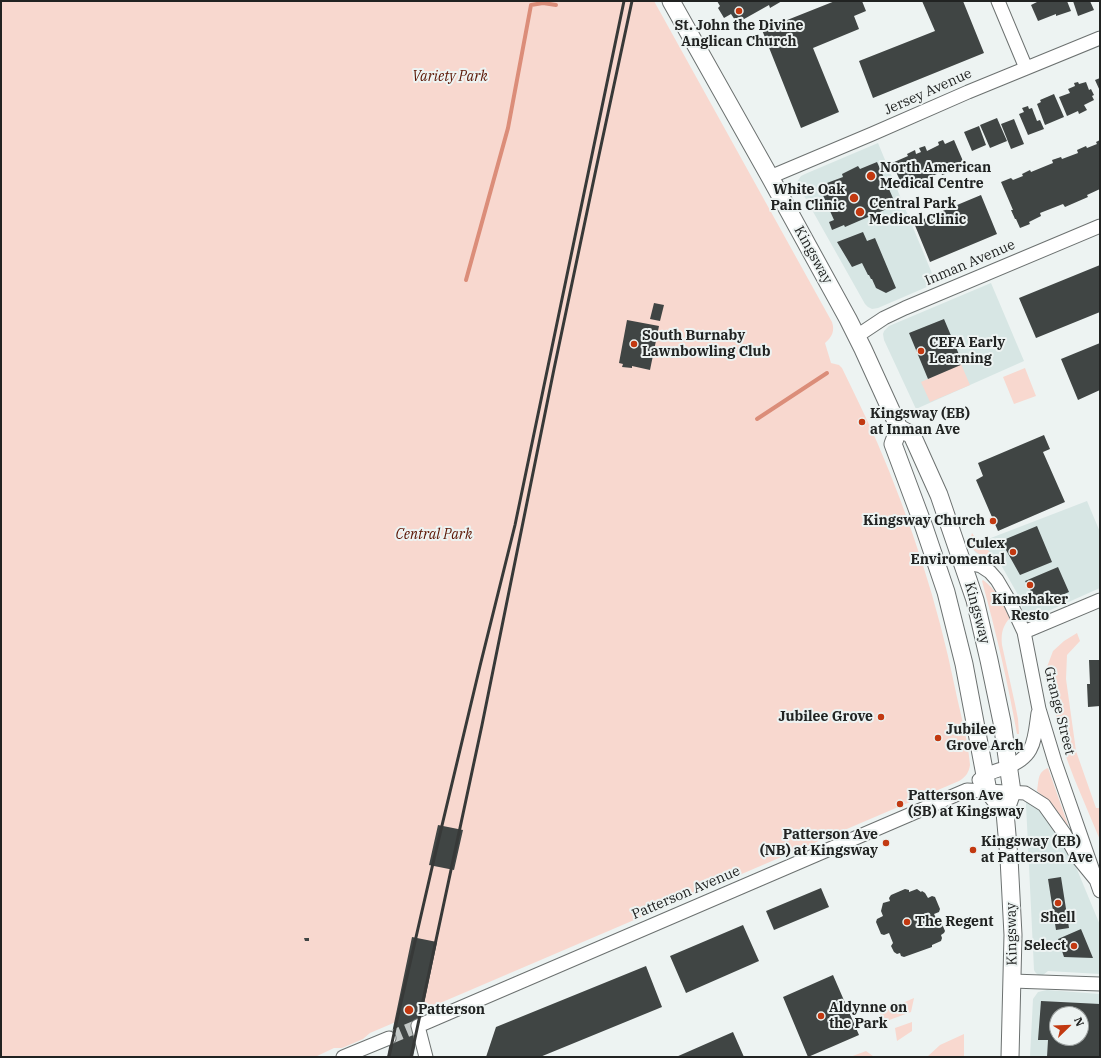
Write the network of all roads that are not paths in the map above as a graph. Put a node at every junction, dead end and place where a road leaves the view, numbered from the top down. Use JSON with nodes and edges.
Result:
{"nodes":[{"id":1,"x":671,"y":1,"type":"edge"},
{"id":2,"x":998,"y":1,"type":"edge"},
{"id":3,"x":1100,"y":38,"type":"edge"},
{"id":4,"x":1026,"y":68,"type":"junction"},
{"id":5,"x":770,"y":177,"type":"junction"},
{"id":6,"x":1100,"y":226,"type":"edge"},
{"id":7,"x":857,"y":336,"type":"junction"},
{"id":8,"x":899,"y":428,"type":"junction"},
{"id":9,"x":962,"y":562,"type":"junction"},
{"id":10,"x":1100,"y":600,"type":"edge"},
{"id":11,"x":1024,"y":632,"type":"junction"},
{"id":12,"x":1039,"y":709,"type":"junction"},
{"id":13,"x":1008,"y":766,"type":"junction"},
{"id":14,"x":987,"y":783,"type":"junction"},
{"id":15,"x":1012,"y":792,"type":"junction"},
{"id":16,"x":1005,"y":812,"type":"junction"},
{"id":17,"x":1098,"y":885,"type":"edge"},
{"id":18,"x":1012,"y":981,"type":"junction"},
{"id":19,"x":1100,"y":984,"type":"edge"},
{"id":20,"x":389,"y":1038,"type":"tunnel mouth"},
{"id":21,"x":343,"y":1057,"type":"edge"},
{"id":22,"x":426,"y":1057,"type":"edge"},
{"id":23,"x":1010,"y":1057,"type":"edge"}],
"edges":[{"from":1,"to":5,"type":"main road","name":"Kingsway"},
{"from":2,"to":4,"type":"street"},
{"from":3,"to":4,"type":"street","name":"Jersey Avenue"},
{"from":4,"to":5,"type":"street","name":"Jersey Avenue"},
{"from":5,"to":7,"type":"main road","name":"Kingsway"},
{"from":6,"to":7,"type":"street","name":"Inman Avenue"},
{"from":7,"to":8,"type":"main road","name":"Kingsway"},
{"from":8,"to":9,"type":"main road","name":"Kingsway"},
{"from":8,"to":14,"type":"main road","name":"Kingsway"},
{"from":9,"to":11,"type":"street","name":"Grange Street"},
{"from":9,"to":13,"type":"main road","name":"Kingsway"},
{"from":10,"to":11,"type":"street"},
{"from":11,"to":12,"type":"street","name":"Grange Street"},
{"from":12,"to":13,"type":"street","name":"Patterson Avenue"},
{"from":12,"to":17,"type":"street","name":"Grange Street"},
{"from":13,"to":14,"type":"street","name":"Patterson Avenue"},
{"from":13,"to":15,"type":"main road","name":"Kingsway"},
{"from":14,"to":15,"type":"street","name":"Patterson Avenue"},
{"from":14,"to":16,"type":"main road","name":"Kingsway"},
{"from":14,"to":22,"type":"street","name":"Patterson Avenue"},
{"from":15,"to":16,"type":"main road","name":"Kingsway"},
{"from":15,"to":17,"type":"street","name":"Patterson Avenue"},
{"from":16,"to":18,"type":"main road","name":"Kingsway"},
{"from":18,"to":19,"type":"street"},
{"from":18,"to":23,"type":"main road","name":"Kingsway"},
{"from":20,"to":21,"type":"street"}]}
